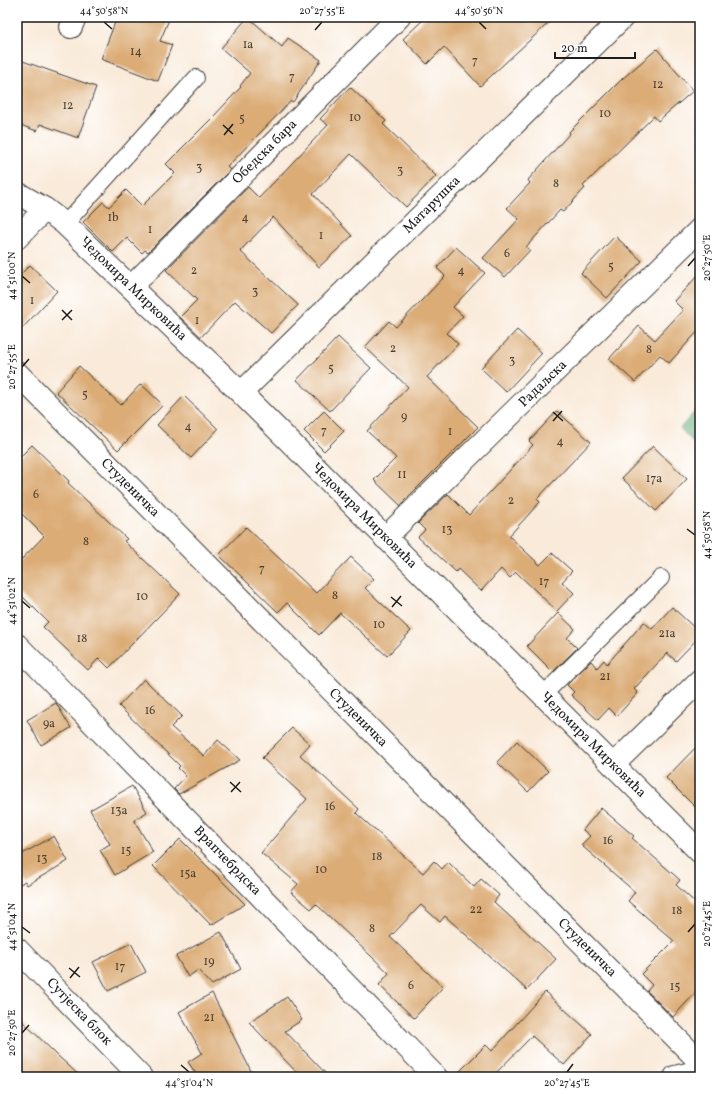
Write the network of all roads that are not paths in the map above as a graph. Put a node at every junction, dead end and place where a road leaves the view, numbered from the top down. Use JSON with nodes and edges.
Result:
{"nodes":[{"id":1,"x":399,"y":17,"type":"edge"},
{"id":2,"x":623,"y":17,"type":"edge"},
{"id":3,"x":196,"y":78,"type":"dead end"},
{"id":4,"x":17,"y":193,"type":"edge"},
{"id":5,"x":45,"y":209,"type":"junction"},
{"id":6,"x":65,"y":224,"type":"junction"},
{"id":7,"x":700,"y":229,"type":"edge"},
{"id":8,"x":17,"y":238,"type":"edge"},
{"id":9,"x":131,"y":287,"type":"junction"},
{"id":10,"x":17,"y":373,"type":"edge"},
{"id":11,"x":241,"y":394,"type":"junction"},
{"id":12,"x":385,"y":538,"type":"junction"},
{"id":13,"x":661,"y":578,"type":"dead end"},
{"id":14,"x":17,"y":645,"type":"edge"},
{"id":15,"x":700,"y":680,"type":"edge"},
{"id":16,"x":542,"y":695,"type":"junction"},
{"id":17,"x":613,"y":765,"type":"junction"},
{"id":18,"x":700,"y":852,"type":"edge"},
{"id":19,"x":17,"y":949,"type":"edge"},
{"id":20,"x":700,"y":1062,"type":"edge"},
{"id":21,"x":700,"y":1070,"type":"edge"},
{"id":22,"x":141,"y":1077,"type":"edge"},
{"id":23,"x":436,"y":1077,"type":"edge"},
{"id":24,"x":675,"y":1077,"type":"edge"}],
"edges":[{"from":1,"to":9,"type":"street","name":"Обедска бара"},
{"from":2,"to":11,"type":"street","name":"Матарушка"},
{"from":3,"to":6,"type":"lane"},
{"from":4,"to":5,"type":"street","name":"Чедомира Мирковића"},
{"from":5,"to":6,"type":"street","name":"Чедомира Мирковића"},
{"from":5,"to":8,"type":"street"},
{"from":6,"to":9,"type":"street","name":"Чедомира Мирковића"},
{"from":7,"to":12,"type":"street","name":"Радаљска"},
{"from":9,"to":11,"type":"street","name":"Чедомира Мирковића"},
{"from":10,"to":20,"type":"street","name":"Студеничка"},
{"from":11,"to":12,"type":"street","name":"Чедомира Мирковића"},
{"from":12,"to":16,"type":"street","name":"Чедомира Мирковића"},
{"from":13,"to":16,"type":"lane"},
{"from":14,"to":23,"type":"street","name":"Врапчебрдска"},
{"from":15,"to":17,"type":"street"},
{"from":16,"to":17,"type":"street","name":"Чедомира Мирковића"},
{"from":17,"to":18,"type":"street","name":"Чедомира Мирковића"},
{"from":19,"to":22,"type":"street","name":"Сутјеска блок"},
{"from":21,"to":24,"type":"street"}]}
